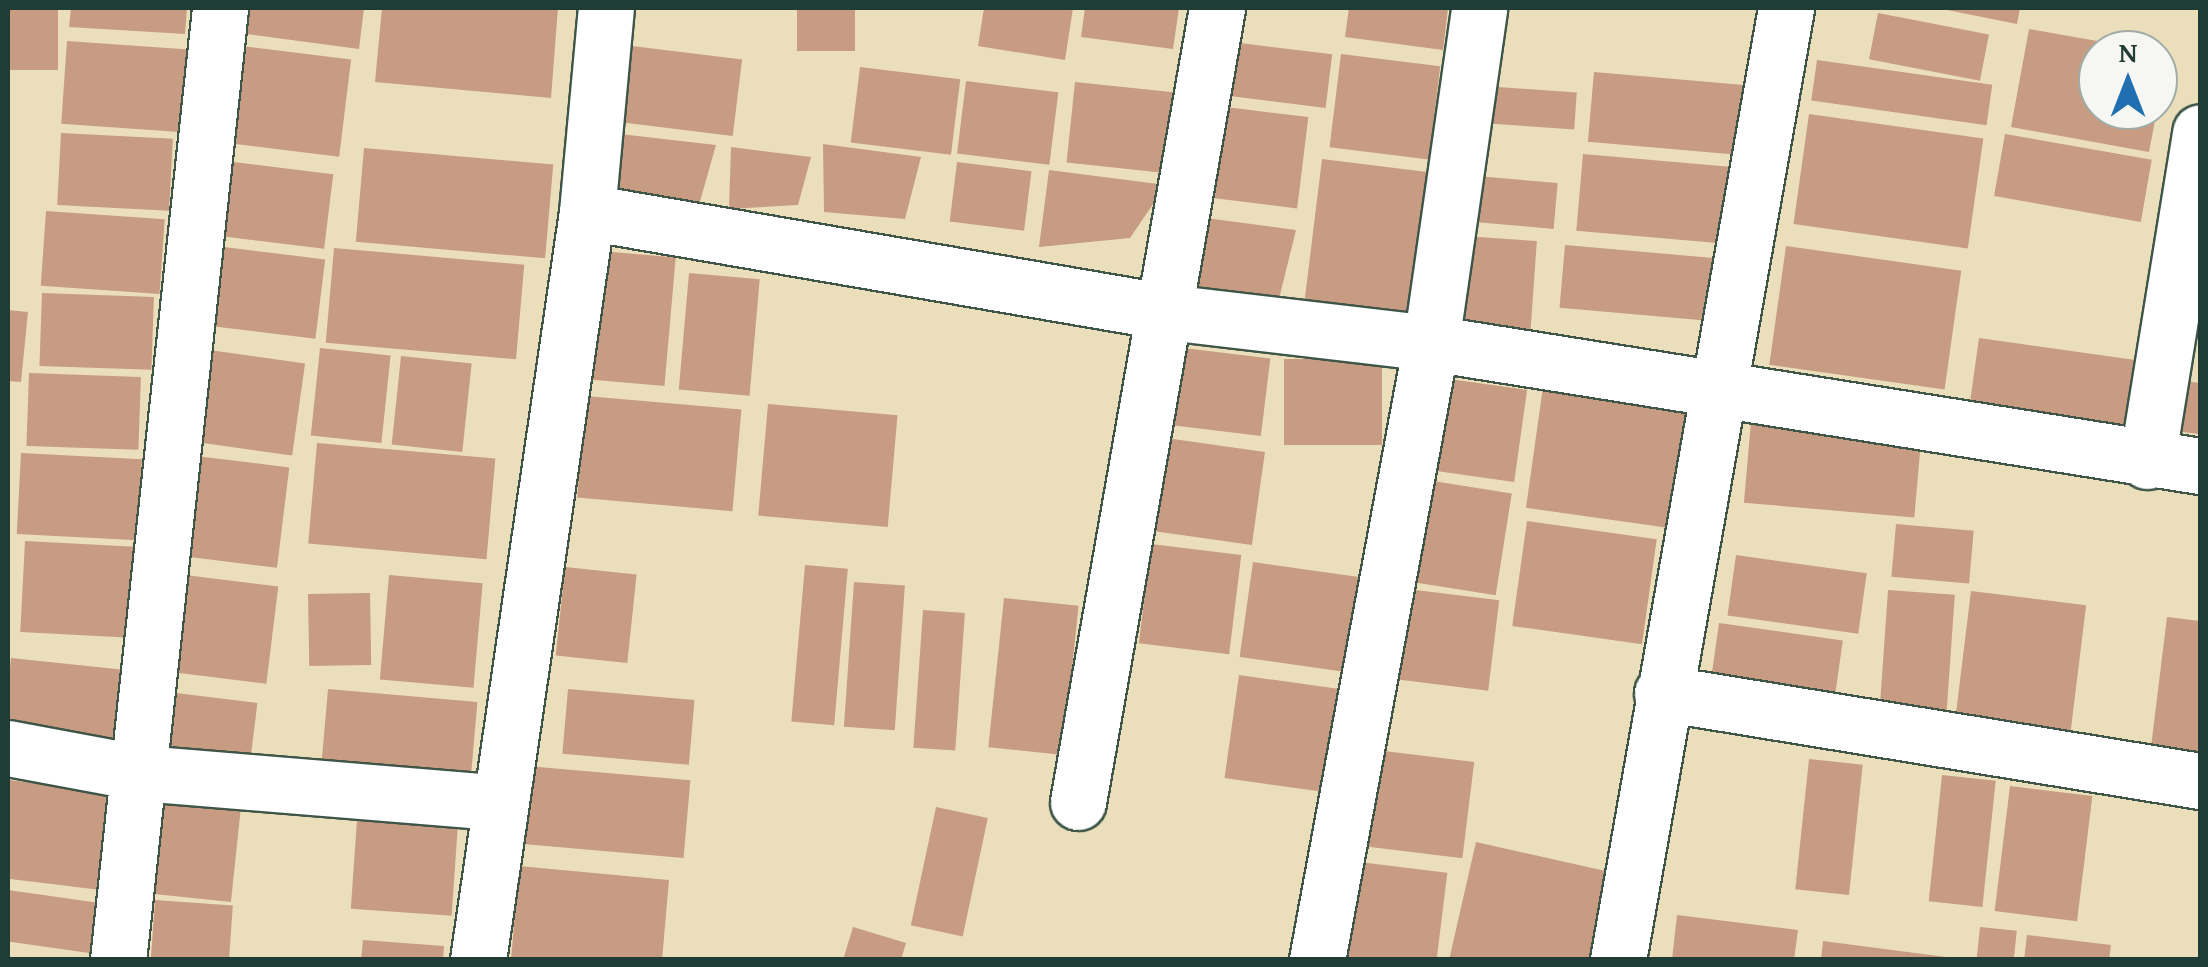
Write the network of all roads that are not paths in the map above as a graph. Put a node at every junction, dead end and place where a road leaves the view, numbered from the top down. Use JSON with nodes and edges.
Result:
{"nodes":[{"id":1,"x":220,"y":8,"type":"edge"},
{"id":2,"x":606,"y":8,"type":"edge"},
{"id":3,"x":1217,"y":8,"type":"edge"},
{"id":4,"x":1480,"y":8,"type":"edge"},
{"id":5,"x":1786,"y":8,"type":"edge"},
{"id":6,"x":2200,"y":132,"type":"edge"},
{"id":7,"x":587,"y":212,"type":"junction"},
{"id":8,"x":1167,"y":312,"type":"junction"},
{"id":9,"x":1431,"y":343,"type":"junction"},
{"id":10,"x":1723,"y":391,"type":"junction"},
{"id":11,"x":2147,"y":461,"type":"junction"},
{"id":12,"x":2200,"y":466,"type":"edge"},
{"id":13,"x":1662,"y":693,"type":"junction"},
{"id":14,"x":8,"y":748,"type":"edge"},
{"id":15,"x":141,"y":774,"type":"junction"},
{"id":16,"x":2200,"y":781,"type":"edge"},
{"id":17,"x":496,"y":802,"type":"junction"},
{"id":18,"x":1078,"y":802,"type":"dead end"},
{"id":19,"x":118,"y":960,"type":"edge"},
{"id":20,"x":478,"y":960,"type":"edge"},
{"id":21,"x":1317,"y":960,"type":"edge"},
{"id":22,"x":1618,"y":960,"type":"edge"}],
"edges":[{"from":1,"to":15,"type":"street"},
{"from":2,"to":7,"type":"street"},
{"from":3,"to":8,"type":"street"},
{"from":4,"to":9,"type":"street"},
{"from":5,"to":10,"type":"street"},
{"from":6,"to":11,"type":"street"},
{"from":7,"to":8,"type":"street"},
{"from":7,"to":17,"type":"street"},
{"from":8,"to":9,"type":"street"},
{"from":8,"to":18,"type":"street"},
{"from":9,"to":10,"type":"street"},
{"from":9,"to":21,"type":"street"},
{"from":10,"to":11,"type":"street"},
{"from":10,"to":13,"type":"street"},
{"from":11,"to":12,"type":"street"},
{"from":13,"to":16,"type":"street"},
{"from":13,"to":22,"type":"street"},
{"from":14,"to":15,"type":"street"},
{"from":15,"to":17,"type":"street"},
{"from":15,"to":19,"type":"street"},
{"from":17,"to":20,"type":"street"}]}
